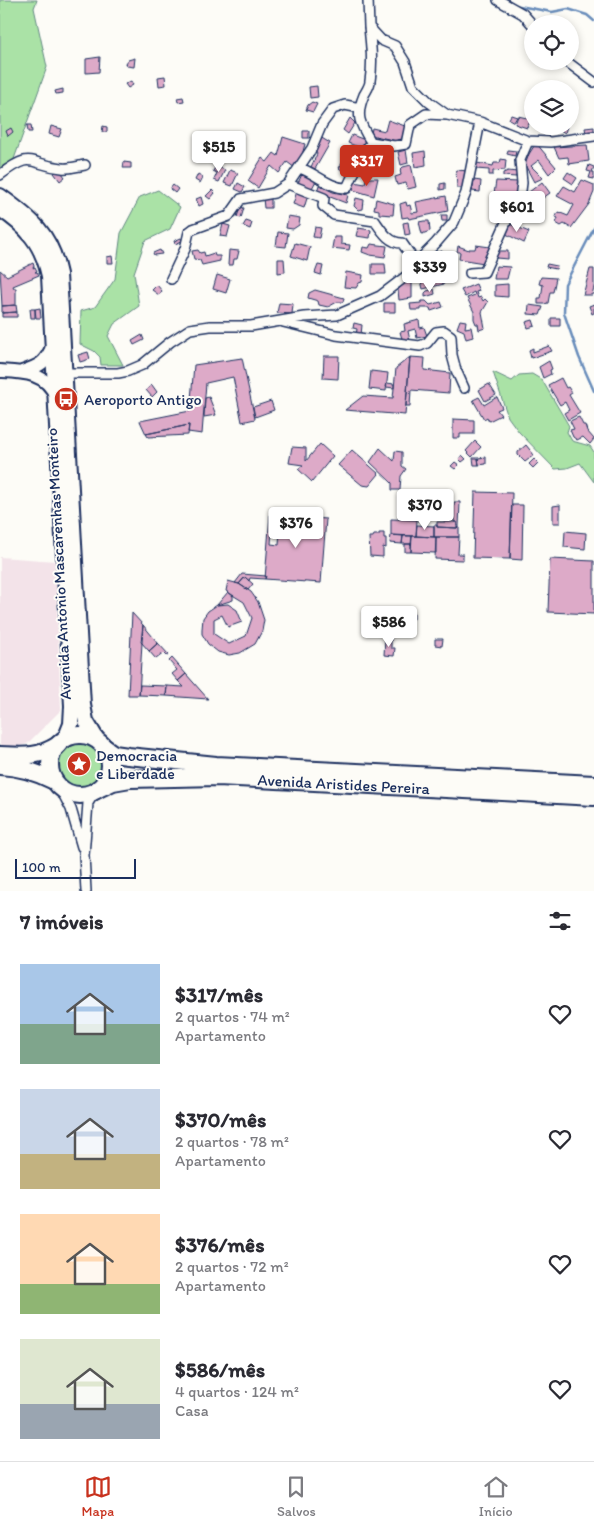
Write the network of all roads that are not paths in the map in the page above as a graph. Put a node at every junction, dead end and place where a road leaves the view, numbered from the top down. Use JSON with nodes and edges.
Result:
{"nodes":[{"id":1,"x":368,"y":0,"type":"edge"},
{"id":2,"x":498,"y":0,"type":"edge"},
{"id":3,"x":524,"y":15,"type":"edge"},
{"id":4,"x":369,"y":26,"type":"junction"},
{"id":5,"x":578,"y":70,"type":"edge"},
{"id":6,"x":594,"y":82,"type":"edge"},
{"id":7,"x":360,"y":108,"type":"junction"},
{"id":8,"x":447,"y":115,"type":"junction"},
{"id":9,"x":480,"y":122,"type":"junction"},
{"id":10,"x":594,"y":136,"type":"edge"},
{"id":11,"x":528,"y":141,"type":"junction"},
{"id":12,"x":371,"y":142,"type":"junction"},
{"id":13,"x":85,"y":164,"type":"dead end"},
{"id":14,"x":300,"y":168,"type":"junction"},
{"id":15,"x":0,"y":175,"type":"edge"},
{"id":16,"x":288,"y":184,"type":"junction"},
{"id":17,"x":0,"y":196,"type":"edge"},
{"id":18,"x":0,"y":208,"type":"edge"},
{"id":19,"x":416,"y":263,"type":"junction"},
{"id":20,"x":470,"y":274,"type":"dead end"},
{"id":21,"x":171,"y":278,"type":"dead end"},
{"id":22,"x":281,"y":322,"type":"junction"},
{"id":23,"x":53,"y":345,"type":"junction"},
{"id":24,"x":0,"y":372,"type":"edge"},
{"id":25,"x":22,"y":372,"type":"junction"},
{"id":26,"x":65,"y":373,"type":"junction"},
{"id":27,"x":464,"y":388,"type":"dead end"},
{"id":28,"x":56,"y":396,"type":"junction"},
{"id":29,"x":62,"y":742,"type":"junction"},
{"id":30,"x":101,"y":744,"type":"junction"},
{"id":31,"x":0,"y":755,"type":"edge"},
{"id":32,"x":0,"y":766,"type":"edge"},
{"id":33,"x":57,"y":784,"type":"junction"},
{"id":34,"x":594,"y":784,"type":"edge"},
{"id":35,"x":96,"y":790,"type":"junction"},
{"id":36,"x":594,"y":797,"type":"edge"},
{"id":37,"x":84,"y":855,"type":"junction"},
{"id":38,"x":86,"y":891,"type":"edge"}],
"edges":[{"from":1,"to":4,"type":"street"},
{"from":2,"to":3,"type":"street"},
{"from":4,"to":7,"type":"street"},
{"from":4,"to":8,"type":"street"},
{"from":5,"to":6,"type":"street"},
{"from":7,"to":12,"type":"street"},
{"from":7,"to":14,"type":"street"},
{"from":8,"to":9,"type":"street"},
{"from":8,"to":12,"type":"street"},
{"from":9,"to":11,"type":"street"},
{"from":9,"to":19,"type":"street"},
{"from":10,"to":11,"type":"street"},
{"from":11,"to":20,"type":"street"},
{"from":12,"to":14,"type":"street"},
{"from":13,"to":15,"type":"street"},
{"from":14,"to":16,"type":"street"},
{"from":16,"to":19,"type":"street"},
{"from":16,"to":21,"type":"street"},
{"from":17,"to":26,"type":"main road","name":"Avenida Antonio Mascarenhas Monteiro"},
{"from":18,"to":23,"type":"main road","name":"Avenida Antonio Mascarenhas Monteiro"},
{"from":19,"to":22,"type":"street"},
{"from":22,"to":26,"type":"street"},
{"from":22,"to":27,"type":"street"},
{"from":23,"to":25,"type":"main road"},
{"from":23,"to":28,"type":"main road","name":"Avenida Antonio Mascarenhas Monteiro"},
{"from":24,"to":25,"type":"main road"},
{"from":25,"to":28,"type":"main road"},
{"from":26,"to":30,"type":"main road","name":"Avenida Antonio Mascarenhas Monteiro"},
{"from":28,"to":29,"type":"main road","name":"Avenida Antonio Mascarenhas Monteiro"},
{"from":29,"to":30,"type":"highway"},
{"from":29,"to":31,"type":"highway"},
{"from":29,"to":33,"type":"highway"},
{"from":30,"to":34,"type":"highway","name":"Avenida Aristides Pereira"},
{"from":30,"to":35,"type":"highway"},
{"from":32,"to":33,"type":"highway"},
{"from":33,"to":35,"type":"highway"},
{"from":33,"to":37,"type":"street"},
{"from":35,"to":36,"type":"highway","name":"Avenida Aristides Pereira"},
{"from":35,"to":37,"type":"street"},
{"from":37,"to":38,"type":"street"}]}
